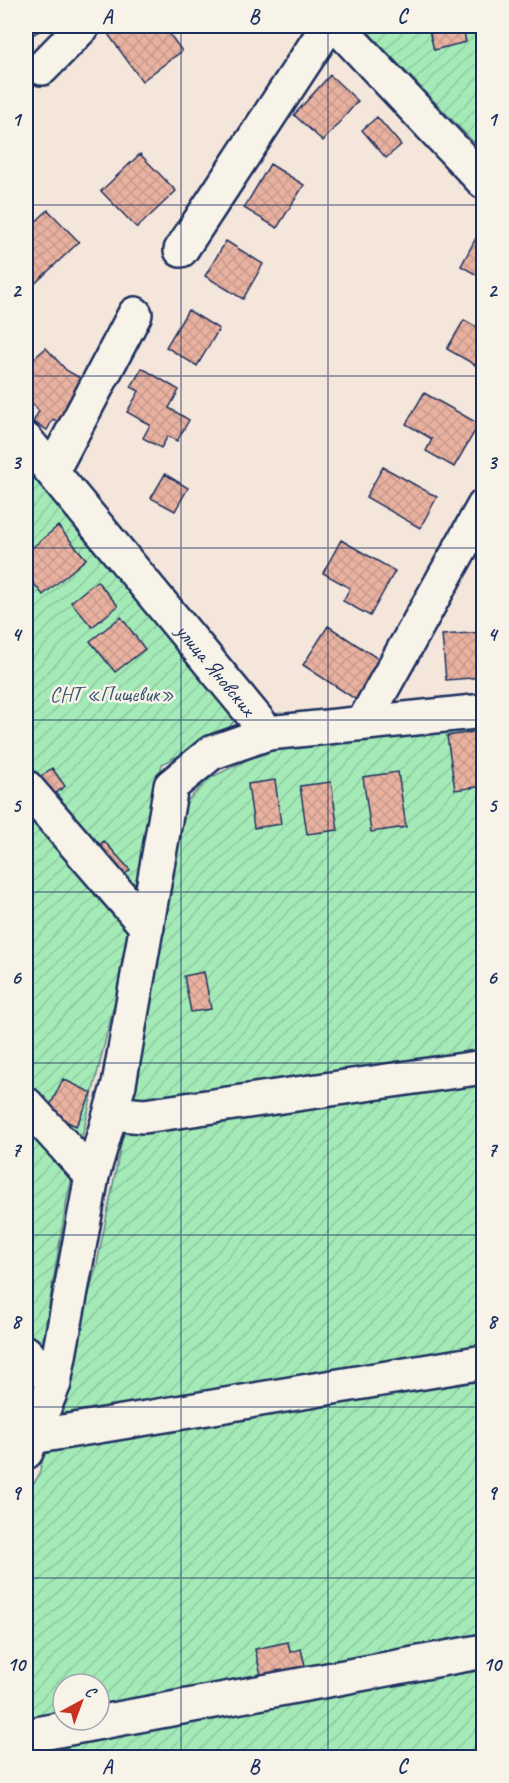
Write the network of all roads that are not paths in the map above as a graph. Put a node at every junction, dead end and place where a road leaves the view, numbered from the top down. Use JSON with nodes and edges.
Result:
{"nodes":[{"id":1,"x":82,"y":26,"type":"edge"},
{"id":2,"x":328,"y":26,"type":"edge"},
{"id":3,"x":337,"y":26,"type":"edge"},
{"id":4,"x":42,"y":68,"type":"dead end"},
{"id":5,"x":483,"y":182,"type":"edge"},
{"id":6,"x":181,"y":250,"type":"dead end"},
{"id":7,"x":135,"y":314,"type":"dead end"},
{"id":8,"x":26,"y":440,"type":"edge"},
{"id":9,"x":52,"y":471,"type":"junction"},
{"id":10,"x":483,"y":506,"type":"edge"},
{"id":11,"x":483,"y":711,"type":"edge"},
{"id":12,"x":363,"y":723,"type":"junction"},
{"id":13,"x":268,"y":733,"type":"junction"},
{"id":14,"x":26,"y":787,"type":"edge"},
{"id":15,"x":147,"y":927,"type":"junction"},
{"id":16,"x":483,"y":1067,"type":"edge"},
{"id":17,"x":26,"y":1104,"type":"edge"},
{"id":18,"x":111,"y":1113,"type":"junction"},
{"id":19,"x":92,"y":1176,"type":"junction"},
{"id":20,"x":26,"y":1353,"type":"edge"},
{"id":21,"x":483,"y":1362,"type":"edge"},
{"id":22,"x":54,"y":1383,"type":"junction"},
{"id":23,"x":29,"y":1444,"type":"edge"},
{"id":24,"x":483,"y":1651,"type":"edge"},
{"id":25,"x":26,"y":1736,"type":"edge"}],
"edges":[{"from":1,"to":4,"type":"street"},
{"from":2,"to":6,"type":"street"},
{"from":3,"to":5,"type":"street"},
{"from":7,"to":9,"type":"street"},
{"from":8,"to":9,"type":"street","name":"улица Яновских"},
{"from":9,"to":13,"type":"street","name":"улица Яновских"},
{"from":10,"to":12,"type":"street"},
{"from":11,"to":12,"type":"street","name":"улица Яновских"},
{"from":12,"to":13,"type":"street","name":"улица Яновских"},
{"from":13,"to":15,"type":"street"},
{"from":14,"to":15,"type":"street"},
{"from":15,"to":18,"type":"street"},
{"from":16,"to":18,"type":"street"},
{"from":17,"to":19,"type":"street"},
{"from":18,"to":19,"type":"street"},
{"from":19,"to":22,"type":"street"},
{"from":20,"to":22,"type":"street"},
{"from":21,"to":23,"type":"street"},
{"from":22,"to":23,"type":"street"},
{"from":24,"to":25,"type":"street"}]}
